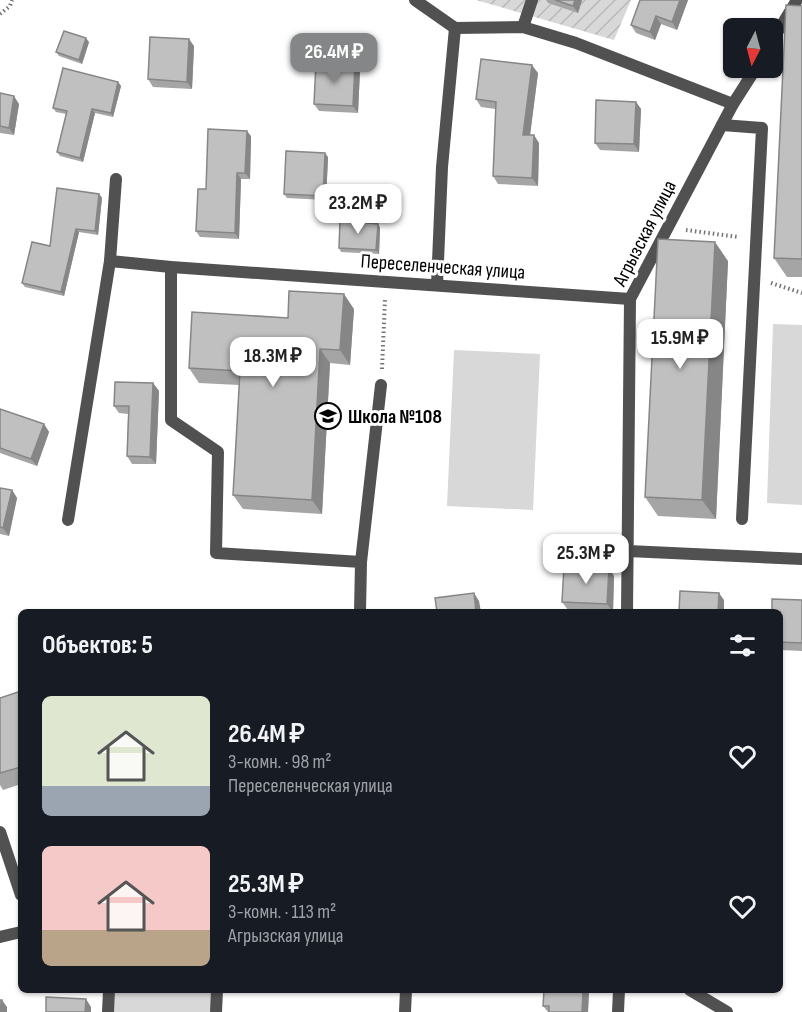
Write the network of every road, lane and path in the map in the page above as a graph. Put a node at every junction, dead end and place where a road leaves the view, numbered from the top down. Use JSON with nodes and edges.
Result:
{"nodes":[{"id":1,"x":12,"y":0,"type":"edge"},
{"id":2,"x":415,"y":0,"type":"edge"},
{"id":3,"x":532,"y":0,"type":"edge"},
{"id":4,"x":797,"y":0,"type":"edge"},
{"id":5,"x":0,"y":14,"type":"edge"},
{"id":6,"x":783,"y":23,"type":"edge"},
{"id":7,"x":523,"y":27,"type":"junction"},
{"id":8,"x":455,"y":28,"type":"junction"},
{"id":9,"x":750,"y":78,"type":"edge"},
{"id":10,"x":733,"y":104,"type":"junction"},
{"id":11,"x":722,"y":125,"type":"junction"},
{"id":12,"x":116,"y":179,"type":"dead end"},
{"id":13,"x":110,"y":261,"type":"junction"},
{"id":14,"x":171,"y":267,"type":"junction"},
{"id":15,"x":388,"y":281,"type":"junction"},
{"id":16,"x":437,"y":285,"type":"junction"},
{"id":17,"x":630,"y":299,"type":"junction"},
{"id":18,"x":381,"y":385,"type":"joint"},
{"id":19,"x":68,"y":519,"type":"dead end"},
{"id":20,"x":742,"y":519,"type":"dead end"},
{"id":21,"x":628,"y":551,"type":"junction"},
{"id":22,"x":802,"y":559,"type":"edge"},
{"id":23,"x":361,"y":561,"type":"junction"},
{"id":24,"x":360,"y":609,"type":"edge"},
{"id":25,"x":627,"y":609,"type":"edge"},
{"id":26,"x":0,"y":832,"type":"edge"},
{"id":27,"x":18,"y":886,"type":"edge"},
{"id":28,"x":18,"y":933,"type":"edge"},
{"id":29,"x":0,"y":937,"type":"edge"},
{"id":30,"x":109,"y":993,"type":"edge"},
{"id":31,"x":217,"y":993,"type":"edge"},
{"id":32,"x":406,"y":993,"type":"edge"},
{"id":33,"x":620,"y":993,"type":"edge"},
{"id":34,"x":695,"y":993,"type":"edge"},
{"id":35,"x":108,"y":1012,"type":"edge"},
{"id":36,"x":216,"y":1012,"type":"edge"},
{"id":37,"x":405,"y":1012,"type":"edge"},
{"id":38,"x":618,"y":1012,"type":"edge"},
{"id":39,"x":727,"y":1012,"type":"edge"}],
"edges":[{"from":1,"to":5,"type":"path"},
{"from":2,"to":8,"type":"street"},
{"from":3,"to":7,"type":"street"},
{"from":4,"to":6,"type":"street"},
{"from":7,"to":8,"type":"street"},
{"from":7,"to":10,"type":"street"},
{"from":8,"to":16,"type":"street"},
{"from":9,"to":10,"type":"street","name":"Агрызская улица"},
{"from":10,"to":11,"type":"street","name":"Агрызская улица"},
{"from":11,"to":17,"type":"street","name":"Агрызская улица"},
{"from":11,"to":20,"type":"street"},
{"from":12,"to":13,"type":"street"},
{"from":13,"to":14,"type":"street","name":"Переселенческая улица"},
{"from":13,"to":19,"type":"street"},
{"from":14,"to":15,"type":"street","name":"Переселенческая улица"},
{"from":14,"to":23,"type":"street"},
{"from":15,"to":16,"type":"street","name":"Переселенческая улица"},
{"from":15,"to":18,"type":"path"},
{"from":16,"to":17,"type":"street","name":"Переселенческая улица"},
{"from":17,"to":21,"type":"street","name":"Агрызская улица"},
{"from":18,"to":23,"type":"street"},
{"from":21,"to":22,"type":"street"},
{"from":21,"to":25,"type":"street","name":"Агрызская улица"},
{"from":23,"to":24,"type":"street"},
{"from":26,"to":27,"type":"street"},
{"from":28,"to":29,"type":"street"},
{"from":30,"to":35,"type":"street"},
{"from":31,"to":36,"type":"street"},
{"from":32,"to":37,"type":"street"},
{"from":33,"to":38,"type":"street"},
{"from":34,"to":39,"type":"street"}]}
